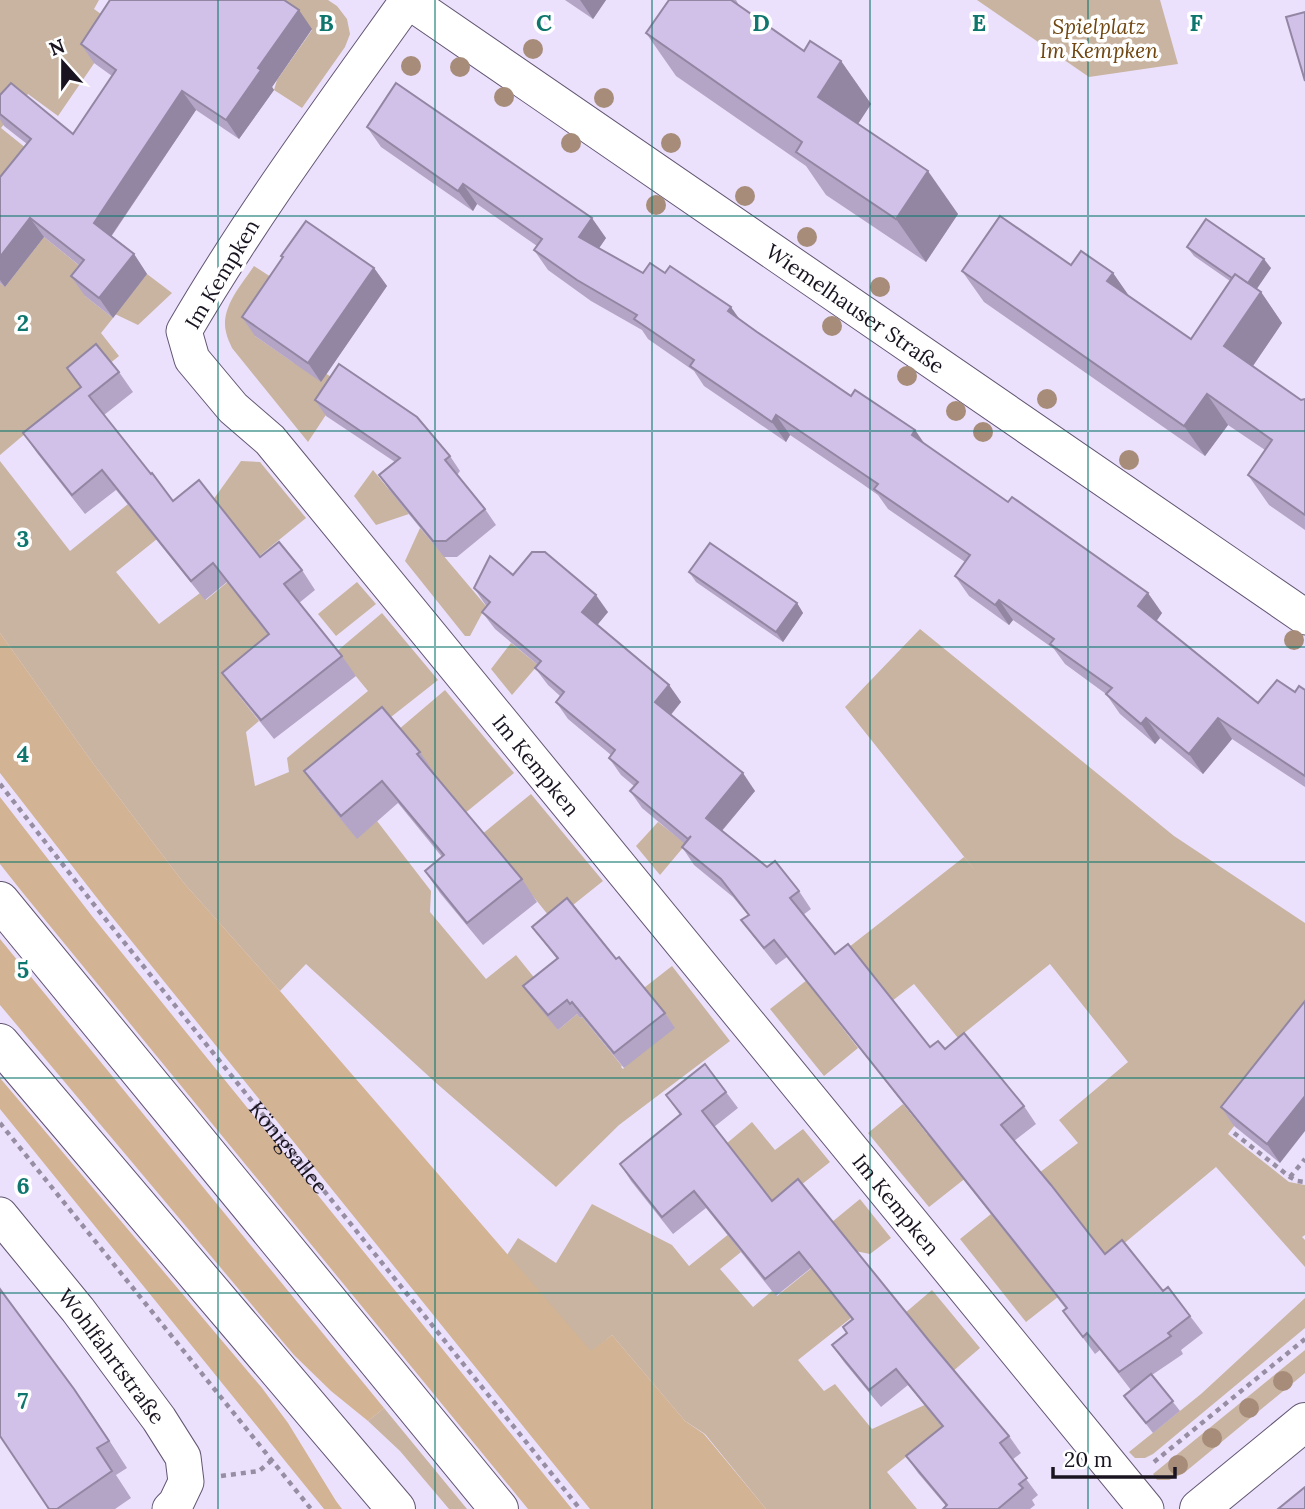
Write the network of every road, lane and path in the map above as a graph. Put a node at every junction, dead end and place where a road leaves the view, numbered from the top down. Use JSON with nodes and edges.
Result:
{"nodes":[{"id":1,"x":408,"y":0,"type":"edge"},
{"id":2,"x":1305,"y":617,"type":"edge"},
{"id":3,"x":0,"y":784,"type":"edge"},
{"id":4,"x":0,"y":901,"type":"edge"},
{"id":5,"x":0,"y":1043,"type":"edge"},
{"id":6,"x":0,"y":1123,"type":"edge"},
{"id":7,"x":1234,"y":1133,"type":"edge"},
{"id":8,"x":1305,"y":1159,"type":"edge"},
{"id":9,"x":1290,"y":1177,"type":"junction"},
{"id":10,"x":1305,"y":1182,"type":"edge"},
{"id":11,"x":0,"y":1215,"type":"edge"},
{"id":12,"x":1305,"y":1339,"type":"edge"},
{"id":13,"x":1305,"y":1422,"type":"edge"},
{"id":14,"x":272,"y":1460,"type":"junction"},
{"id":15,"x":178,"y":1495,"type":"edge"},
{"id":16,"x":1136,"y":1497,"type":"edge"},
{"id":17,"x":311,"y":1509,"type":"edge"},
{"id":18,"x":396,"y":1509,"type":"edge"},
{"id":19,"x":499,"y":1509,"type":"edge"},
{"id":20,"x":580,"y":1509,"type":"edge"},
{"id":21,"x":1199,"y":1509,"type":"edge"}],
"edges":[{"from":1,"to":2,"type":"street","name":"Wiemelhauser Straße"},
{"from":1,"to":16,"type":"street","name":"Im Kempken"},
{"from":3,"to":20,"type":"path","name":"Königsallee"},
{"from":4,"to":19,"type":"main road"},
{"from":5,"to":18,"type":"main road"},
{"from":6,"to":14,"type":"path"},
{"from":7,"to":9,"type":"path"},
{"from":8,"to":9,"type":"path"},
{"from":9,"to":10,"type":"path"},
{"from":11,"to":15,"type":"street","name":"Wohlfahrtstraße"},
{"from":12,"to":16,"type":"path"},
{"from":13,"to":21,"type":"main road"},
{"from":14,"to":15,"type":"path"},
{"from":14,"to":17,"type":"path"}]}
